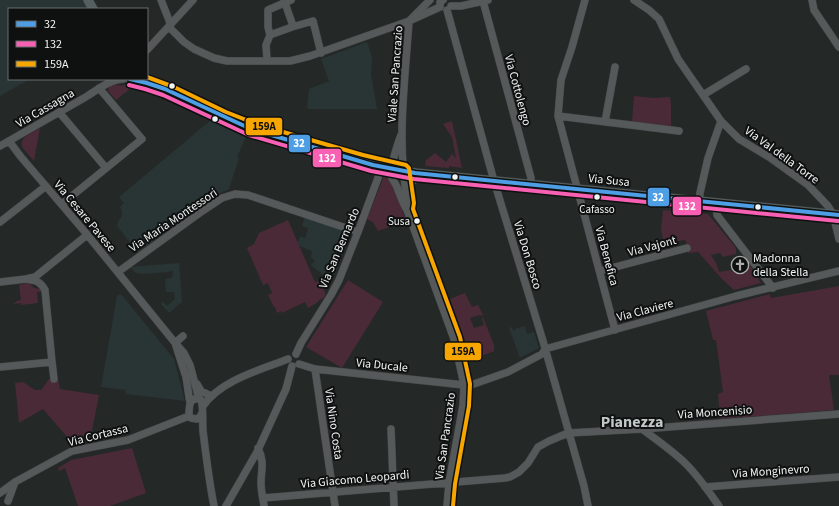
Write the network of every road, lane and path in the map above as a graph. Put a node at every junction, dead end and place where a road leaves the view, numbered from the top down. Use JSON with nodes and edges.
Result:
{"nodes":[{"id":1,"x":160,"y":0,"type":"edge"},
{"id":2,"x":193,"y":0,"type":"edge"},
{"id":3,"x":430,"y":0,"type":"edge"},
{"id":4,"x":443,"y":0,"type":"edge"},
{"id":5,"x":485,"y":0,"type":"edge"},
{"id":6,"x":585,"y":0,"type":"edge"},
{"id":7,"x":634,"y":0,"type":"edge"},
{"id":8,"x":812,"y":0,"type":"edge"},
{"id":9,"x":287,"y":1,"type":"edge"},
{"id":10,"x":446,"y":6,"type":"edge"},
{"id":11,"x":411,"y":20,"type":"junction"},
{"id":12,"x":170,"y":24,"type":"junction"},
{"id":13,"x":292,"y":27,"type":"junction"},
{"id":14,"x":270,"y":35,"type":"junction"},
{"id":15,"x":839,"y":47,"type":"edge"},
{"id":16,"x":148,"y":49,"type":"edge"},
{"id":17,"x":321,"y":53,"type":"junction"},
{"id":18,"x":267,"y":60,"type":"junction"},
{"id":19,"x":615,"y":67,"type":"dead end"},
{"id":20,"x":746,"y":69,"type":"dead end"},
{"id":21,"x":148,"y":77,"type":"edge"},
{"id":22,"x":106,"y":80,"type":"edge"},
{"id":23,"x":116,"y":80,"type":"edge"},
{"id":24,"x":134,"y":80,"type":"edge"},
{"id":25,"x":100,"y":88,"type":"junction"},
{"id":26,"x":165,"y":89,"type":"junction"},
{"id":27,"x":703,"y":95,"type":"junction"},
{"id":28,"x":59,"y":112,"type":"junction"},
{"id":29,"x":558,"y":116,"type":"junction"},
{"id":30,"x":721,"y":121,"type":"junction"},
{"id":31,"x":605,"y":122,"type":"junction"},
{"id":32,"x":679,"y":131,"type":"dead end"},
{"id":33,"x":402,"y":133,"type":"junction"},
{"id":34,"x":8,"y":141,"type":"junction"},
{"id":35,"x":0,"y":146,"type":"edge"},
{"id":36,"x":106,"y":168,"type":"junction"},
{"id":37,"x":386,"y":168,"type":"junction"},
{"id":38,"x":404,"y":171,"type":"junction"},
{"id":39,"x":434,"y":175,"type":"junction"},
{"id":40,"x":494,"y":181,"type":"junction"},
{"id":41,"x":530,"y":184,"type":"junction"},
{"id":42,"x":46,"y":186,"type":"junction"},
{"id":43,"x":397,"y":186,"type":"junction"},
{"id":44,"x":578,"y":189,"type":"junction"},
{"id":45,"x":406,"y":195,"type":"junction"},
{"id":46,"x":699,"y":200,"type":"junction"},
{"id":47,"x":716,"y":203,"type":"junction"},
{"id":48,"x":62,"y":204,"type":"junction"},
{"id":49,"x":407,"y":210,"type":"junction"},
{"id":50,"x":836,"y":214,"type":"edge"},
{"id":51,"x":0,"y":222,"type":"edge"},
{"id":52,"x":358,"y":232,"type":"junction"},
{"id":53,"x":87,"y":235,"type":"junction"},
{"id":54,"x":839,"y":239,"type":"edge"},
{"id":55,"x":687,"y":248,"type":"dead end"},
{"id":56,"x":600,"y":271,"type":"junction"},
{"id":57,"x":839,"y":271,"type":"edge"},
{"id":58,"x":118,"y":272,"type":"junction"},
{"id":59,"x":26,"y":279,"type":"junction"},
{"id":60,"x":0,"y":282,"type":"edge"},
{"id":61,"x":773,"y":288,"type":"junction"},
{"id":62,"x":615,"y":330,"type":"junction"},
{"id":63,"x":183,"y":336,"type":"dead end"},
{"id":64,"x":175,"y":343,"type":"junction"},
{"id":65,"x":545,"y":349,"type":"junction"},
{"id":66,"x":296,"y":354,"type":"junction"},
{"id":67,"x":52,"y":362,"type":"junction"},
{"id":68,"x":290,"y":363,"type":"junction"},
{"id":69,"x":300,"y":364,"type":"junction"},
{"id":70,"x":0,"y":367,"type":"edge"},
{"id":71,"x":315,"y":369,"type":"junction"},
{"id":72,"x":193,"y":375,"type":"junction"},
{"id":73,"x":54,"y":379,"type":"dead end"},
{"id":74,"x":464,"y":385,"type":"junction"},
{"id":75,"x":212,"y":394,"type":"junction"},
{"id":76,"x":190,"y":403,"type":"junction"},
{"id":77,"x":201,"y":404,"type":"junction"},
{"id":78,"x":839,"y":414,"type":"edge"},
{"id":79,"x":190,"y":417,"type":"junction"},
{"id":80,"x":203,"y":429,"type":"junction"},
{"id":81,"x":391,"y":429,"type":"dead end"},
{"id":82,"x":642,"y":429,"type":"junction"},
{"id":83,"x":568,"y":433,"type":"junction"},
{"id":84,"x":258,"y":448,"type":"junction"},
{"id":85,"x":839,"y":477,"type":"edge"},
{"id":86,"x":15,"y":482,"type":"junction"},
{"id":87,"x":450,"y":483,"type":"junction"},
{"id":88,"x":393,"y":487,"type":"junction"},
{"id":89,"x":705,"y":487,"type":"junction"},
{"id":90,"x":333,"y":492,"type":"junction"},
{"id":91,"x":0,"y":494,"type":"edge"},
{"id":92,"x":211,"y":496,"type":"junction"},
{"id":93,"x":263,"y":498,"type":"junction"},
{"id":94,"x":9,"y":504,"type":"edge"},
{"id":95,"x":227,"y":504,"type":"edge"},
{"id":96,"x":212,"y":506,"type":"edge"},
{"id":97,"x":264,"y":506,"type":"edge"},
{"id":98,"x":335,"y":506,"type":"edge"},
{"id":99,"x":394,"y":506,"type":"edge"},
{"id":100,"x":447,"y":506,"type":"edge"},
{"id":101,"x":588,"y":506,"type":"edge"},
{"id":102,"x":719,"y":506,"type":"edge"}],
"edges":[{"from":1,"to":12,"type":"street"},
{"from":2,"to":12,"type":"street"},
{"from":3,"to":11,"type":"street"},
{"from":4,"to":10,"type":"street"},
{"from":5,"to":10,"type":"street"},
{"from":5,"to":41,"type":"street","name":"Via Cottolengo"},
{"from":6,"to":29,"type":"street"},
{"from":7,"to":27,"type":"street","name":"Via Val della Torre"},
{"from":8,"to":15,"type":"street"},
{"from":9,"to":13,"type":"street"},
{"from":9,"to":14,"type":"street"},
{"from":10,"to":11,"type":"street"},
{"from":10,"to":40,"type":"street","name":"Via Don Bosco"},
{"from":11,"to":17,"type":"street"},
{"from":11,"to":33,"type":"street","name":"Viale San Pancrazio"},
{"from":12,"to":16,"type":"street"},
{"from":12,"to":18,"type":"street"},
{"from":13,"to":14,"type":"street"},
{"from":13,"to":17,"type":"street"},
{"from":14,"to":18,"type":"street"},
{"from":17,"to":18,"type":"street"},
{"from":19,"to":31,"type":"street"},
{"from":20,"to":27,"type":"street"},
{"from":21,"to":26,"type":"main road"},
{"from":22,"to":25,"type":"street","name":"Via Cassagna"},
{"from":23,"to":25,"type":"street","name":"Via Cassagna"},
{"from":24,"to":26,"type":"main road"},
{"from":25,"to":28,"type":"street","name":"Via Cassagna"},
{"from":25,"to":36,"type":"street"},
{"from":26,"to":37,"type":"main road","name":"Via Susa"},
{"from":27,"to":30,"type":"street","name":"Via Val della Torre"},
{"from":28,"to":34,"type":"street","name":"Via Cassagna"},
{"from":28,"to":36,"type":"street"},
{"from":29,"to":31,"type":"street"},
{"from":29,"to":44,"type":"street","name":"Via Benefica"},
{"from":30,"to":46,"type":"street"},
{"from":30,"to":50,"type":"street","name":"Via Val della Torre"},
{"from":31,"to":32,"type":"street"},
{"from":33,"to":37,"type":"street","name":"Viale San Pancrazio"},
{"from":33,"to":38,"type":"street","name":"Viale San Pancrazio"},
{"from":34,"to":35,"type":"street","name":"Via Cassagna"},
{"from":34,"to":42,"type":"street","name":"Via Cesare Pavese"},
{"from":36,"to":48,"type":"street"},
{"from":37,"to":38,"type":"main road","name":"Via Susa"},
{"from":37,"to":43,"type":"street"},
{"from":37,"to":52,"type":"street","name":"Via San Bernardo"},
{"from":38,"to":39,"type":"main road","name":"Via Susa"},
{"from":38,"to":43,"type":"street"},
{"from":38,"to":45,"type":"street","name":"Viale San Pancrazio"},
{"from":39,"to":40,"type":"main road","name":"Via Susa"},
{"from":39,"to":45,"type":"street"},
{"from":40,"to":41,"type":"main road","name":"Via Susa"},
{"from":40,"to":65,"type":"street","name":"Via Don Bosco"},
{"from":41,"to":44,"type":"main road","name":"Via Susa"},
{"from":42,"to":48,"type":"street","name":"Via Cesare Pavese"},
{"from":42,"to":51,"type":"street"},
{"from":43,"to":49,"type":"street"},
{"from":44,"to":46,"type":"main road","name":"Via Susa"},
{"from":44,"to":56,"type":"street","name":"Via Benefica"},
{"from":45,"to":49,"type":"street","name":"Viale San Pancrazio"},
{"from":46,"to":47,"type":"main road","name":"Via Susa"},
{"from":47,"to":50,"type":"main road","name":"Via Susa"},
{"from":47,"to":61,"type":"street"},
{"from":48,"to":53,"type":"street","name":"Via Cesare Pavese"},
{"from":49,"to":74,"type":"street","name":"Via San Pancrazio"},
{"from":50,"to":54,"type":"street","name":"Via Val della Torre"},
{"from":52,"to":58,"type":"street","name":"Via Maria Montessori"},
{"from":52,"to":66,"type":"street","name":"Via San Bernardo"},
{"from":53,"to":58,"type":"street","name":"Via Cesare Pavese"},
{"from":53,"to":59,"type":"street"},
{"from":55,"to":56,"type":"street","name":"Via Vajont"},
{"from":56,"to":62,"type":"street","name":"Via Benefica"},
{"from":57,"to":61,"type":"street","name":"Via Claviere"},
{"from":58,"to":64,"type":"street","name":"Via Cesare Pavese"},
{"from":59,"to":60,"type":"street"},
{"from":59,"to":67,"type":"street"},
{"from":61,"to":62,"type":"street","name":"Via Claviere"},
{"from":62,"to":65,"type":"street","name":"Via Claviere"},
{"from":63,"to":64,"type":"street"},
{"from":64,"to":72,"type":"street","name":"Via Cesare Pavese"},
{"from":64,"to":76,"type":"street","name":"Via Cesare Pavese"},
{"from":65,"to":74,"type":"street","name":"Via Claviere"},
{"from":65,"to":83,"type":"street","name":"Via Don Bosco"},
{"from":66,"to":68,"type":"street"},
{"from":66,"to":69,"type":"street"},
{"from":67,"to":70,"type":"street"},
{"from":67,"to":73,"type":"street"},
{"from":68,"to":69,"type":"street"},
{"from":68,"to":75,"type":"street"},
{"from":68,"to":84,"type":"street"},
{"from":69,"to":71,"type":"street","name":"Via Ducale"},
{"from":71,"to":74,"type":"street","name":"Via Ducale"},
{"from":71,"to":90,"type":"street","name":"Via Nino Costa"},
{"from":72,"to":75,"type":"street"},
{"from":72,"to":77,"type":"street","name":"Via Cesare Pavese"},
{"from":74,"to":87,"type":"street","name":"Via San Pancrazio"},
{"from":75,"to":77,"type":"street"},
{"from":76,"to":77,"type":"street"},
{"from":76,"to":79,"type":"street","name":"Via Cesare Pavese"},
{"from":77,"to":79,"type":"street"},
{"from":77,"to":80,"type":"street","name":"Via Cesare Pavese"},
{"from":78,"to":82,"type":"street","name":"Via Moncenisio"},
{"from":79,"to":80,"type":"street"},
{"from":79,"to":86,"type":"street","name":"Via Cortassa"},
{"from":80,"to":92,"type":"street","name":"Via Cesare Pavese"},
{"from":81,"to":88,"type":"street"},
{"from":82,"to":83,"type":"street","name":"Via Moncenisio"},
{"from":82,"to":89,"type":"street"},
{"from":83,"to":87,"type":"street","name":"Via Giacomo Leopardi"},
{"from":83,"to":101,"type":"street","name":"Via Don Bosco"},
{"from":84,"to":93,"type":"street"},
{"from":84,"to":95,"type":"street"},
{"from":85,"to":89,"type":"street","name":"Via Monginevro"},
{"from":86,"to":91,"type":"street","name":"Via Cortassa"},
{"from":86,"to":94,"type":"street"},
{"from":87,"to":88,"type":"street","name":"Via Giacomo Leopardi"},
{"from":87,"to":100,"type":"street","name":"Via San Pancrazio"},
{"from":88,"to":90,"type":"street","name":"Via Giacomo Leopardi"},
{"from":88,"to":99,"type":"street"},
{"from":89,"to":102,"type":"street"},
{"from":90,"to":93,"type":"street","name":"Via Giacomo Leopardi"},
{"from":90,"to":98,"type":"street","name":"Via Nino Costa"},
{"from":91,"to":94,"type":"street"},
{"from":92,"to":95,"type":"street"},
{"from":92,"to":96,"type":"street","name":"Via Cesare Pavese"},
{"from":93,"to":97,"type":"street"}]}
